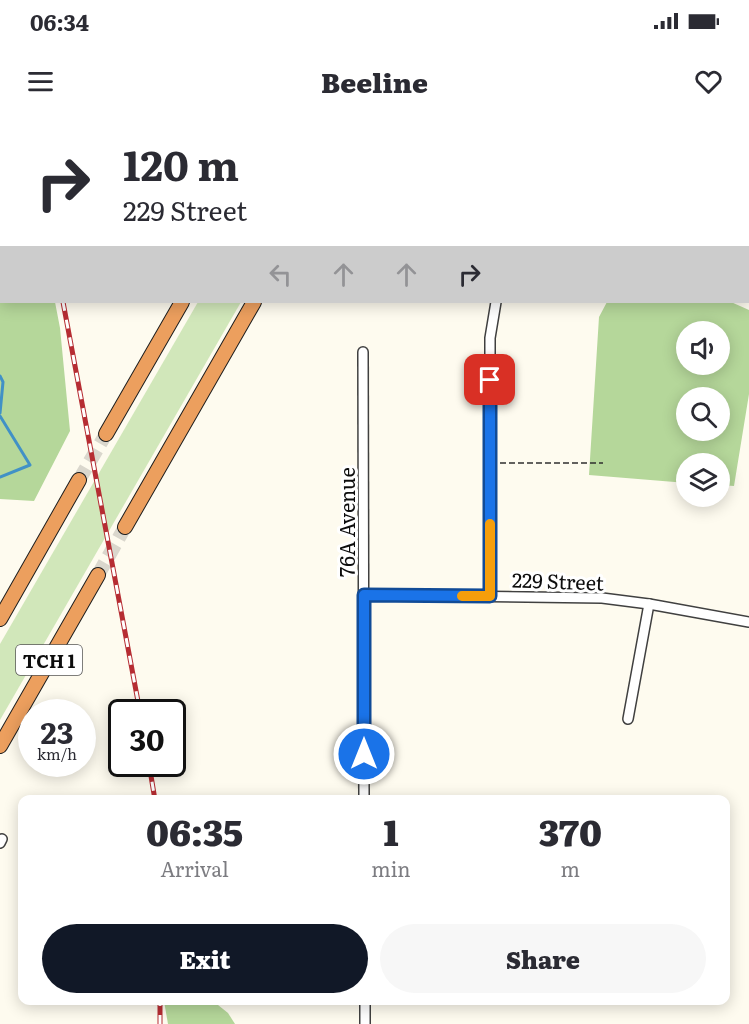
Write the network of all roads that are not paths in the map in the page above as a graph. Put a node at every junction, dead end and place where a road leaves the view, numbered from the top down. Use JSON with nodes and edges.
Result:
{"nodes":[{"id":1,"x":181,"y":303,"type":"edge"},
{"id":2,"x":254,"y":303,"type":"edge"},
{"id":3,"x":496,"y":303,"type":"edge"},
{"id":4,"x":363,"y":352,"type":"dead end"},
{"id":5,"x":106,"y":434,"type":"tunnel mouth"},
{"id":6,"x":79,"y":480,"type":"tunnel mouth"},
{"id":7,"x":125,"y":527,"type":"tunnel mouth"},
{"id":8,"x":98,"y":575,"type":"tunnel mouth"},
{"id":9,"x":364,"y":595,"type":"junction"},
{"id":10,"x":490,"y":596,"type":"junction"},
{"id":11,"x":649,"y":604,"type":"junction"},
{"id":12,"x":0,"y":619,"type":"edge"},
{"id":13,"x":749,"y":622,"type":"edge"},
{"id":14,"x":628,"y":719,"type":"dead end"},
{"id":15,"x":0,"y":746,"type":"edge"},
{"id":16,"x":364,"y":795,"type":"edge"},
{"id":17,"x":365,"y":1005,"type":"edge"},
{"id":18,"x":365,"y":1024,"type":"edge"}],
"edges":[{"from":1,"to":5,"type":"highway"},
{"from":2,"to":7,"type":"highway"},
{"from":3,"to":10,"type":"street"},
{"from":4,"to":9,"type":"street","name":"76A Avenue"},
{"from":6,"to":12,"type":"highway"},
{"from":8,"to":15,"type":"highway","number":"TCH 1"},
{"from":9,"to":10,"type":"street","name":"229 Street"},
{"from":9,"to":16,"type":"street","name":"76A Avenue"},
{"from":10,"to":11,"type":"street","name":"229 Street"},
{"from":11,"to":13,"type":"street","name":"229 Street"},
{"from":11,"to":14,"type":"street"},
{"from":17,"to":18,"type":"street"}]}
